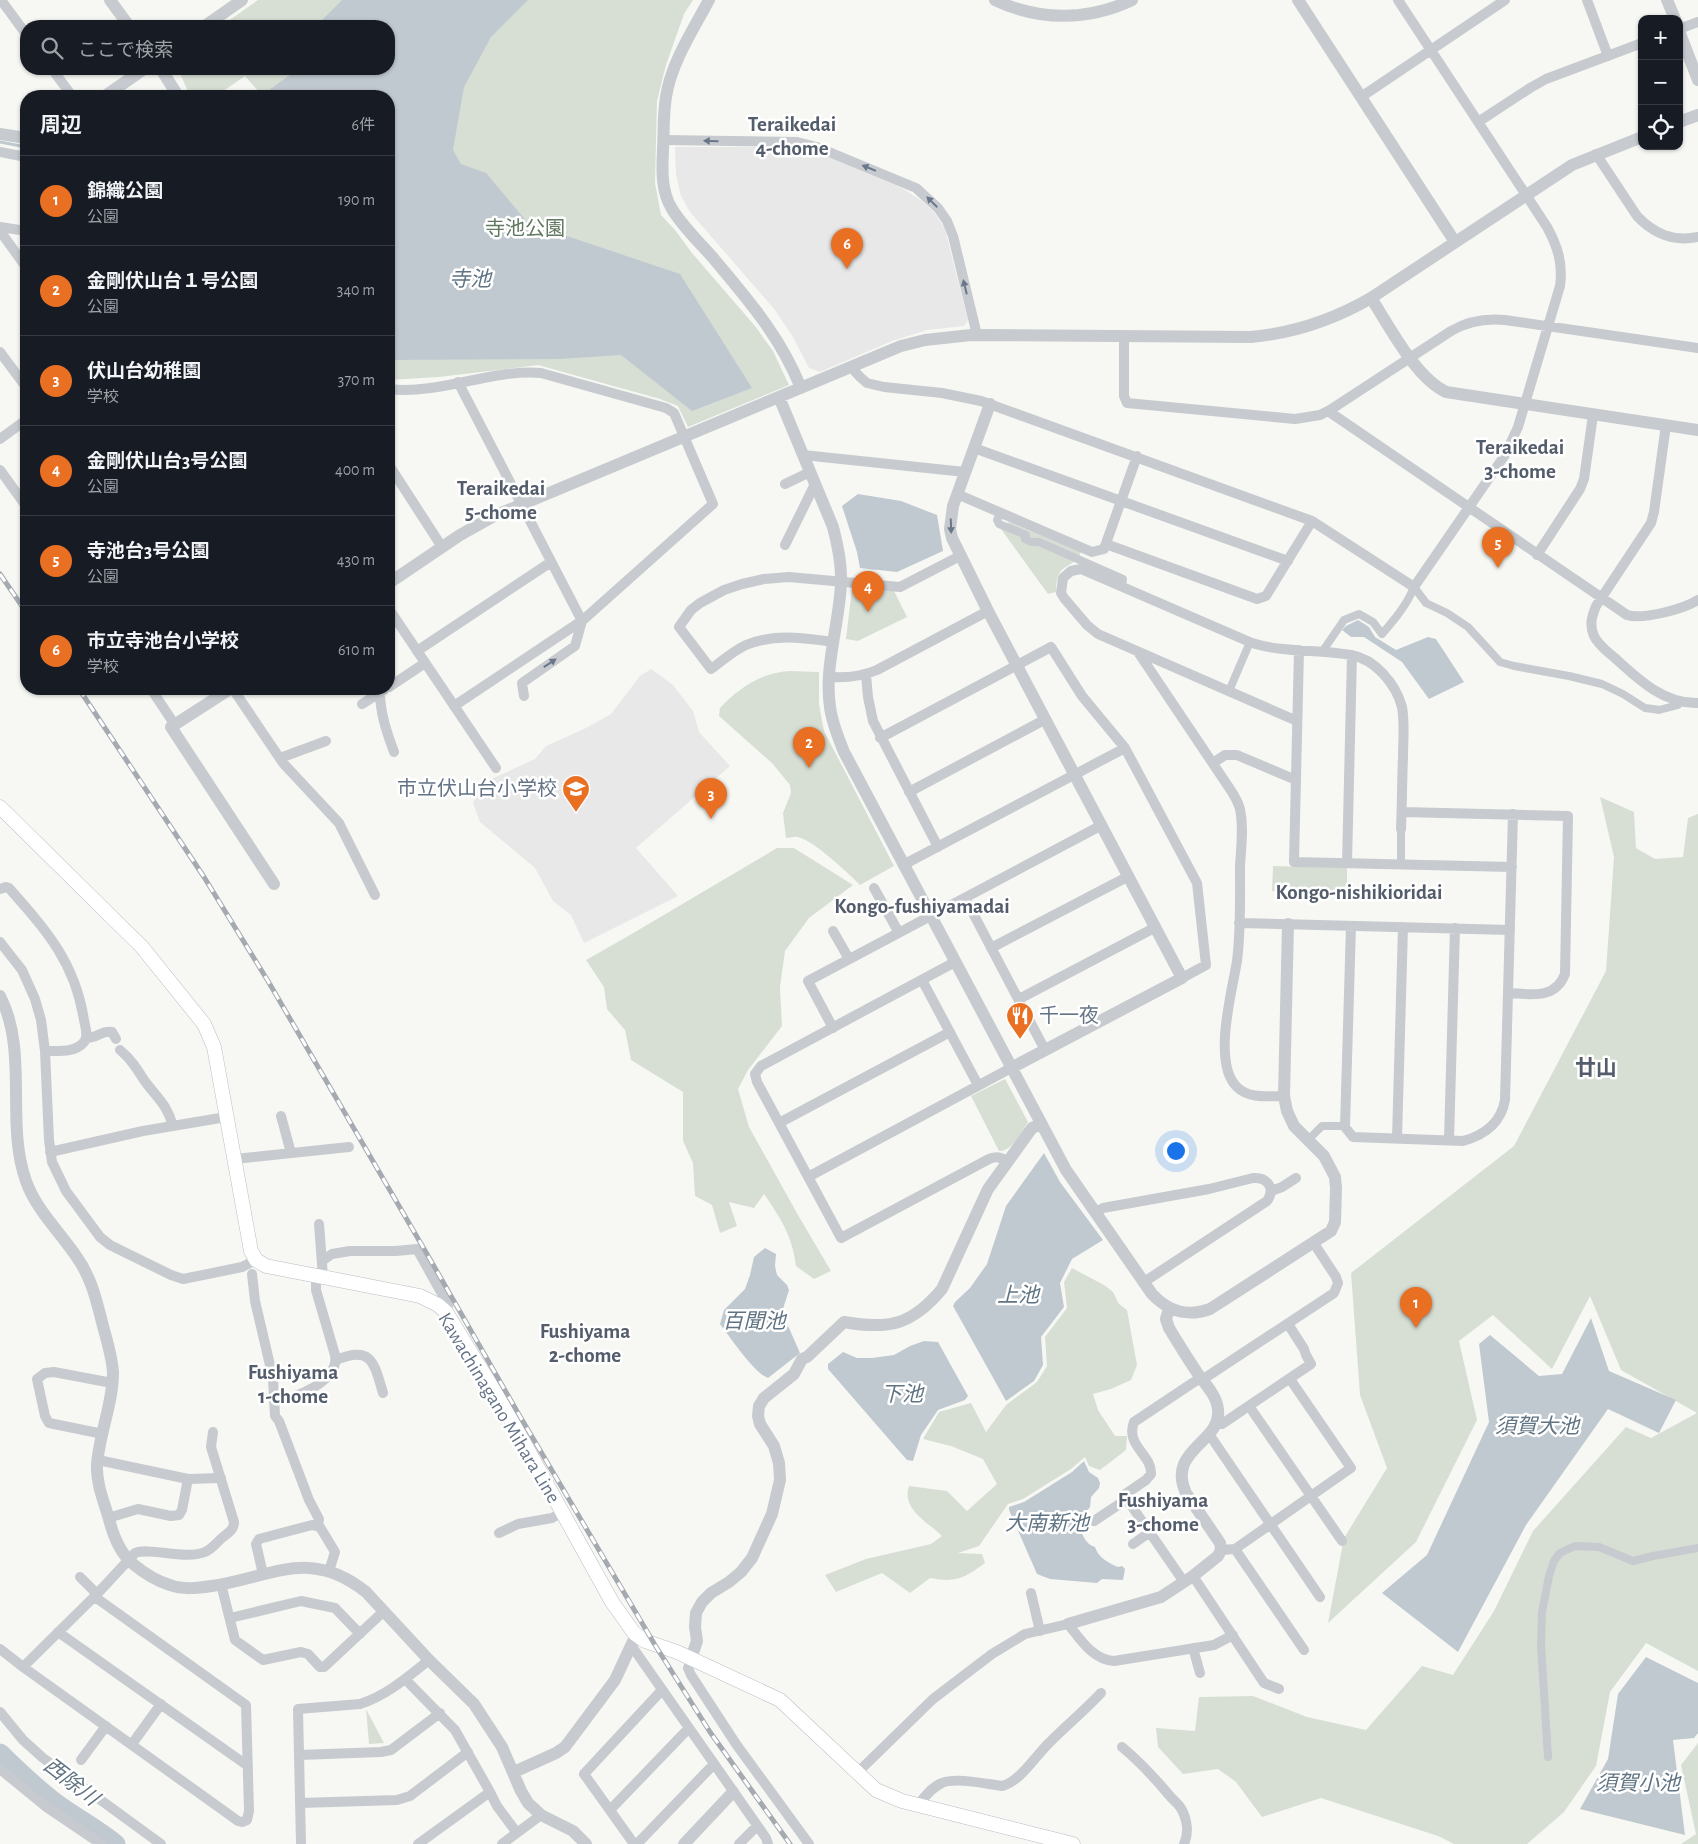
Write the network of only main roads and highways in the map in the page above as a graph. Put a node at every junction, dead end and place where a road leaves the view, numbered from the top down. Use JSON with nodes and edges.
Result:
{"nodes":[{"id":1,"x":0,"y":807,"type":"edge"},
{"id":2,"x":1042,"y":1840,"type":"edge"},
{"id":3,"x":1074,"y":1844,"type":"edge"}],
"edges":[{"from":1,"to":2,"type":"main road","name":"Kawachinagano Mihara Line"},
{"from":2,"to":3,"type":"main road","name":"Kawachinagano Mihara Line"}]}
